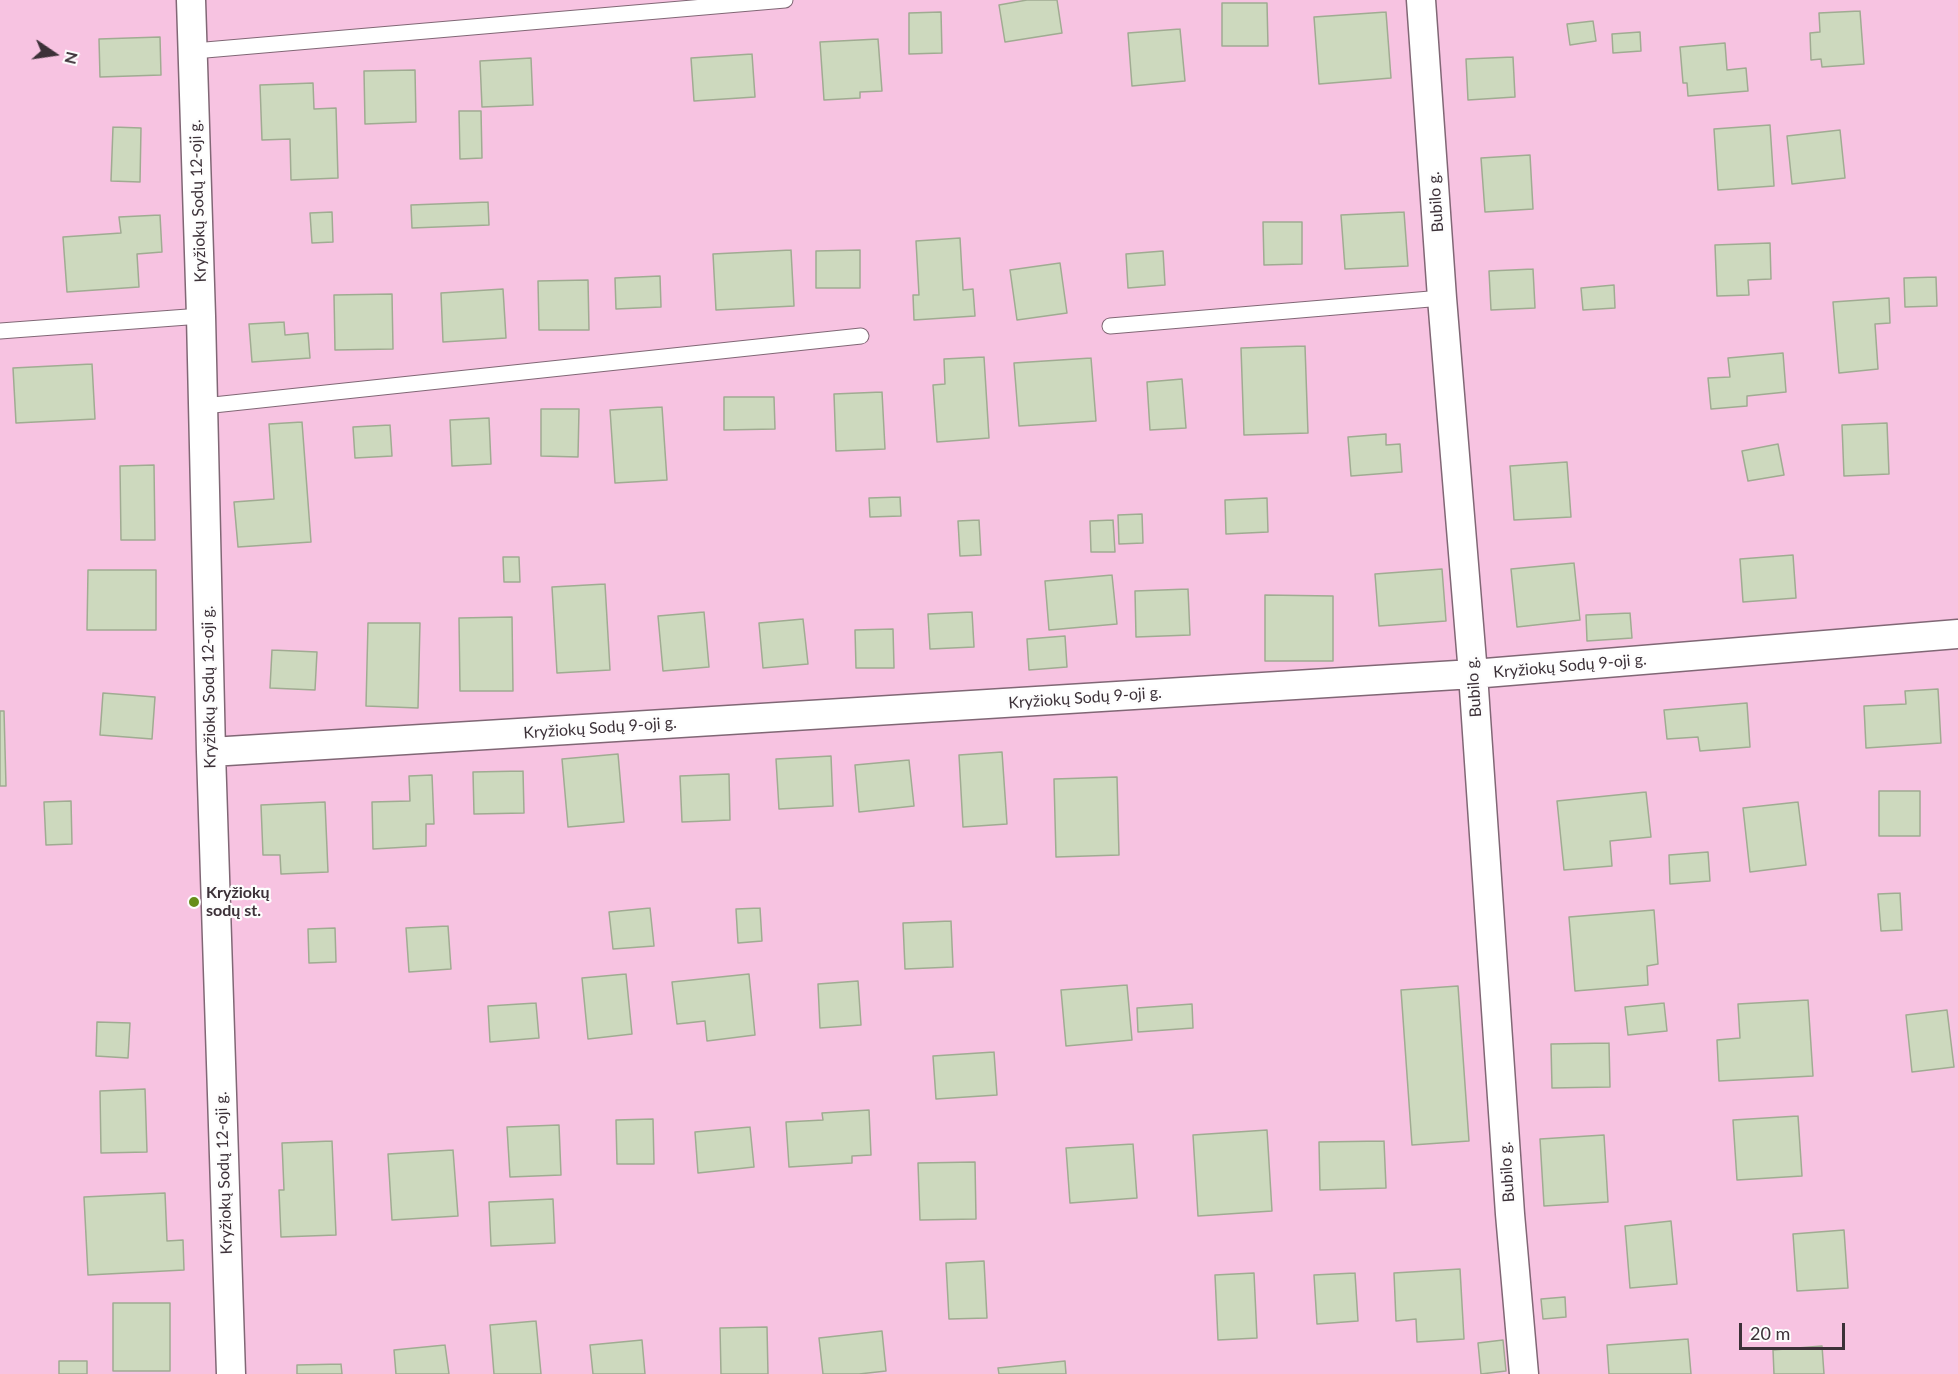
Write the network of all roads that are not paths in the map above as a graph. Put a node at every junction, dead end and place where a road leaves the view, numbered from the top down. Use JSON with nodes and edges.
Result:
{"nodes":[{"id":1,"x":191,"y":0,"type":"edge"},
{"id":2,"x":785,"y":0,"type":"edge"},
{"id":3,"x":1421,"y":0,"type":"edge"},
{"id":4,"x":194,"y":51,"type":"junction"},
{"id":5,"x":1442,"y":298,"type":"junction"},
{"id":6,"x":201,"y":316,"type":"junction"},
{"id":7,"x":1110,"y":326,"type":"dead end"},
{"id":8,"x":0,"y":331,"type":"edge"},
{"id":9,"x":861,"y":336,"type":"dead end"},
{"id":10,"x":204,"y":406,"type":"junction"},
{"id":11,"x":1958,"y":634,"type":"edge"},
{"id":12,"x":1473,"y":674,"type":"junction"},
{"id":13,"x":211,"y":752,"type":"junction"},
{"id":14,"x":231,"y":1374,"type":"edge"},
{"id":15,"x":1524,"y":1374,"type":"edge"}],
"edges":[{"from":1,"to":4,"type":"street","name":"Kryžiokų Sodų 12-oji g."},
{"from":2,"to":4,"type":"lane"},
{"from":3,"to":5,"type":"street","name":"Bubilo g."},
{"from":4,"to":6,"type":"street","name":"Kryžiokų Sodų 12-oji g."},
{"from":5,"to":7,"type":"lane"},
{"from":5,"to":12,"type":"street","name":"Bubilo g."},
{"from":6,"to":8,"type":"lane"},
{"from":6,"to":10,"type":"street","name":"Kryžiokų Sodų 12-oji g."},
{"from":9,"to":10,"type":"lane"},
{"from":10,"to":13,"type":"street","name":"Kryžiokų Sodų 12-oji g."},
{"from":11,"to":12,"type":"street","name":"Kryžiokų Sodų 9-oji g."},
{"from":12,"to":13,"type":"street","name":"Kryžiokų Sodų 9-oji g."},
{"from":12,"to":15,"type":"street","name":"Bubilo g."},
{"from":13,"to":14,"type":"street","name":"Kryžiokų Sodų 12-oji g."}]}
